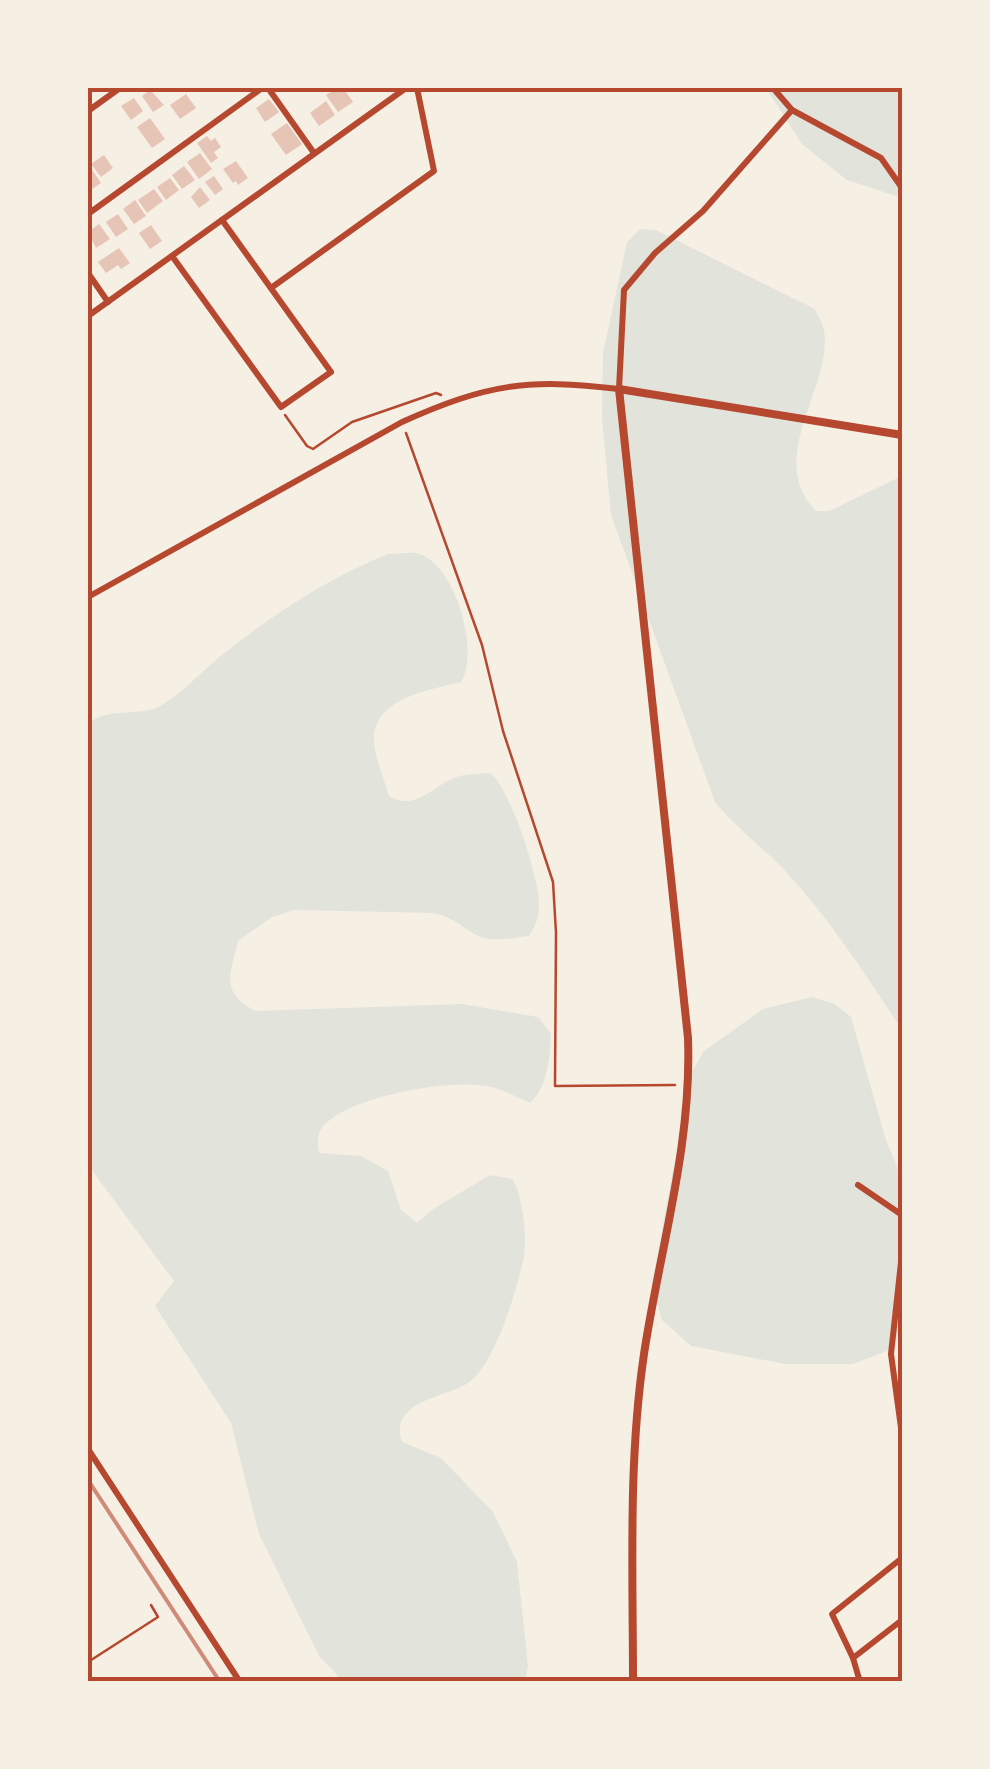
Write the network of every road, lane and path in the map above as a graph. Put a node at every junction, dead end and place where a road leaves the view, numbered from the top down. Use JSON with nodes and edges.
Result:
{"nodes":[{"id":1,"x":120,"y":88,"type":"edge"},
{"id":2,"x":265,"y":88,"type":"edge"},
{"id":3,"x":406,"y":88,"type":"edge"},
{"id":4,"x":417,"y":88,"type":"edge"},
{"id":5,"x":773,"y":88,"type":"edge"},
{"id":6,"x":792,"y":110,"type":"junction"},
{"id":7,"x":88,"y":111,"type":"edge"},
{"id":8,"x":314,"y":153,"type":"junction"},
{"id":9,"x":902,"y":188,"type":"edge"},
{"id":10,"x":88,"y":214,"type":"edge"},
{"id":11,"x":222,"y":220,"type":"junction"},
{"id":12,"x":172,"y":256,"type":"junction"},
{"id":13,"x":88,"y":273,"type":"edge"},
{"id":14,"x":271,"y":288,"type":"junction"},
{"id":15,"x":108,"y":302,"type":"junction"},
{"id":16,"x":88,"y":316,"type":"edge"},
{"id":17,"x":620,"y":389,"type":"junction"},
{"id":18,"x":452,"y":400,"type":"junction"},
{"id":19,"x":281,"y":408,"type":"junction"},
{"id":20,"x":402,"y":422,"type":"junction"},
{"id":21,"x":902,"y":435,"type":"edge"},
{"id":22,"x":88,"y":597,"type":"edge"},
{"id":23,"x":689,"y":1085,"type":"junction"},
{"id":24,"x":858,"y":1185,"type":"dead end"},
{"id":25,"x":902,"y":1215,"type":"edge"},
{"id":26,"x":902,"y":1253,"type":"edge"},
{"id":27,"x":902,"y":1300,"type":"edge"},
{"id":28,"x":895,"y":1307,"type":"junction"},
{"id":29,"x":900,"y":1399,"type":"edge"},
{"id":30,"x":902,"y":1435,"type":"edge"},
{"id":31,"x":88,"y":1449,"type":"edge"},
{"id":32,"x":902,"y":1558,"type":"edge"},
{"id":33,"x":151,"y":1605,"type":"dead end"},
{"id":34,"x":902,"y":1620,"type":"edge"},
{"id":35,"x":853,"y":1658,"type":"junction"},
{"id":36,"x":88,"y":1662,"type":"edge"},
{"id":37,"x":240,"y":1682,"type":"edge"},
{"id":38,"x":633,"y":1682,"type":"edge"},
{"id":39,"x":860,"y":1682,"type":"edge"}],
"edges":[{"from":1,"to":7,"type":"street"},
{"from":2,"to":8,"type":"street"},
{"from":2,"to":10,"type":"street"},
{"from":3,"to":8,"type":"street"},
{"from":4,"to":14,"type":"street"},
{"from":5,"to":6,"type":"street"},
{"from":6,"to":9,"type":"street"},
{"from":6,"to":17,"type":"street"},
{"from":8,"to":11,"type":"street"},
{"from":11,"to":12,"type":"street"},
{"from":11,"to":14,"type":"street"},
{"from":12,"to":15,"type":"street"},
{"from":12,"to":19,"type":"street"},
{"from":13,"to":15,"type":"street"},
{"from":14,"to":19,"type":"street"},
{"from":15,"to":16,"type":"street"},
{"from":17,"to":18,"type":"street"},
{"from":17,"to":21,"type":"street"},
{"from":17,"to":23,"type":"street"},
{"from":18,"to":19,"type":"path"},
{"from":18,"to":20,"type":"street"},
{"from":20,"to":22,"type":"street"},
{"from":20,"to":23,"type":"path"},
{"from":23,"to":38,"type":"street"},
{"from":24,"to":25,"type":"street"},
{"from":26,"to":28,"type":"street"},
{"from":27,"to":28,"type":"street"},
{"from":28,"to":29,"type":"street"},
{"from":29,"to":30,"type":"street"},
{"from":31,"to":37,"type":"street"},
{"from":32,"to":35,"type":"street"},
{"from":33,"to":36,"type":"path"},
{"from":34,"to":35,"type":"street"},
{"from":35,"to":39,"type":"street"}]}
